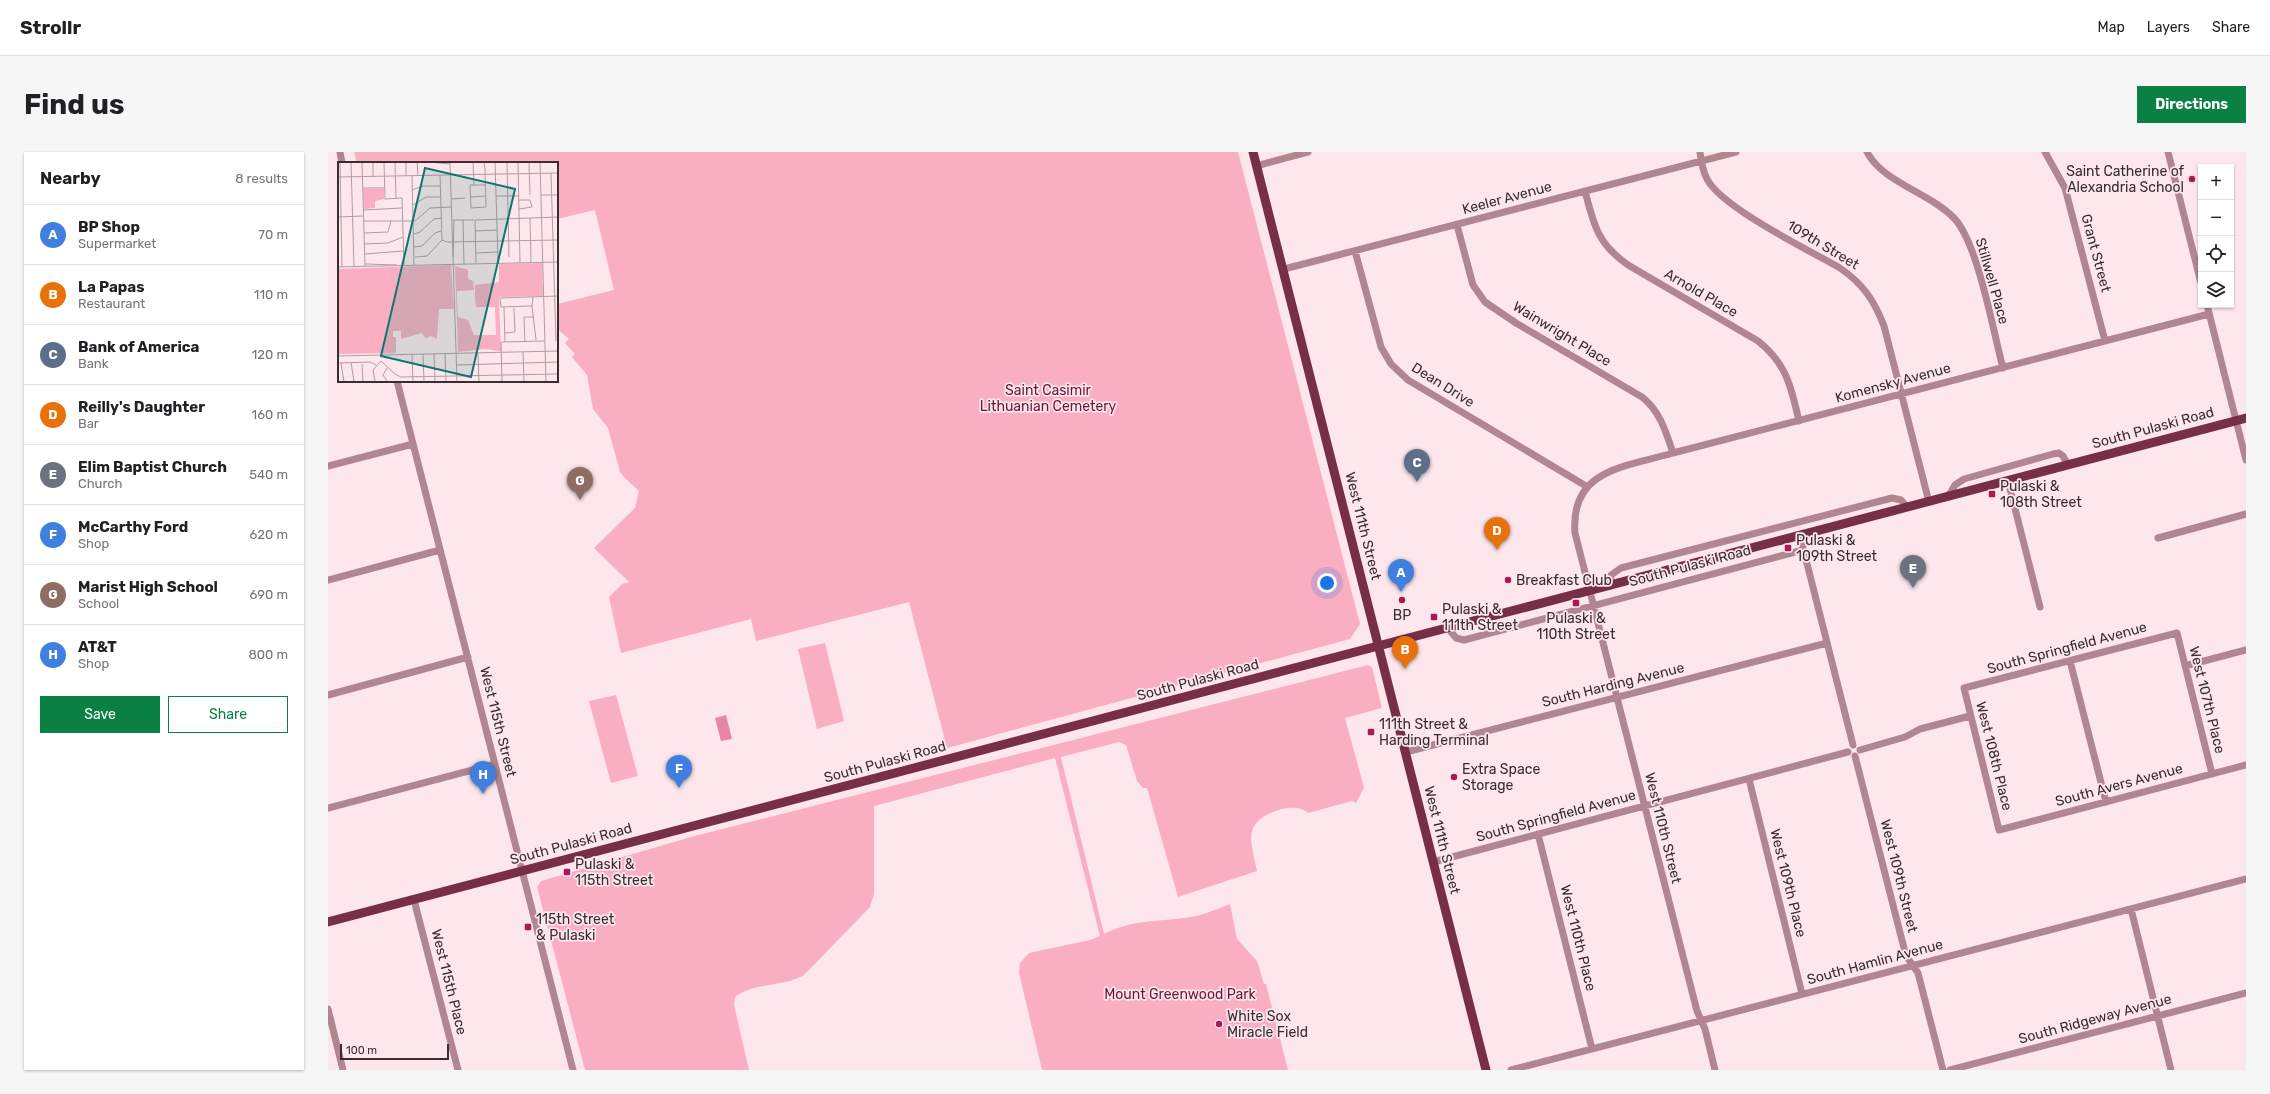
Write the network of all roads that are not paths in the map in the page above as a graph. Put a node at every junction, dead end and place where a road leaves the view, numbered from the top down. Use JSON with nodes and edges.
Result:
{"nodes":[{"id":1,"x":340,"y":152,"type":"edge"},
{"id":2,"x":1253,"y":152,"type":"edge"},
{"id":3,"x":1308,"y":152,"type":"edge"},
{"id":4,"x":1700,"y":152,"type":"edge"},
{"id":5,"x":1736,"y":152,"type":"edge"},
{"id":6,"x":1867,"y":152,"type":"edge"},
{"id":7,"x":2045,"y":152,"type":"edge"},
{"id":8,"x":2168,"y":152,"type":"edge"},
{"id":9,"x":1701,"y":161,"type":"junction"},
{"id":10,"x":342,"y":162,"type":"edge"},
{"id":11,"x":1256,"y":166,"type":"junction"},
{"id":12,"x":1584,"y":192,"type":"junction"},
{"id":13,"x":1457,"y":225,"type":"junction"},
{"id":14,"x":1355,"y":251,"type":"junction"},
{"id":15,"x":1284,"y":269,"type":"junction"},
{"id":16,"x":2198,"y":272,"type":"edge"},
{"id":17,"x":2207,"y":308,"type":"edge"},
{"id":18,"x":2209,"y":314,"type":"junction"},
{"id":19,"x":2105,"y":341,"type":"junction"},
{"id":20,"x":2003,"y":368,"type":"junction"},
{"id":21,"x":397,"y":382,"type":"edge"},
{"id":22,"x":1902,"y":394,"type":"junction"},
{"id":23,"x":2246,"y":418,"type":"edge"},
{"id":24,"x":1799,"y":421,"type":"junction"},
{"id":25,"x":2236,"y":421,"type":"junction"},
{"id":26,"x":413,"y":444,"type":"junction"},
{"id":27,"x":1673,"y":453,"type":"junction"},
{"id":28,"x":2246,"y":460,"type":"edge"},
{"id":29,"x":2068,"y":465,"type":"junction"},
{"id":30,"x":328,"y":466,"type":"edge"},
{"id":31,"x":2008,"y":481,"type":"junction"},
{"id":32,"x":1586,"y":486,"type":"junction"},
{"id":33,"x":1948,"y":497,"type":"junction"},
{"id":34,"x":1929,"y":502,"type":"junction"},
{"id":35,"x":1907,"y":508,"type":"junction"},
{"id":36,"x":2246,"y":514,"type":"edge"},
{"id":37,"x":1800,"y":536,"type":"junction"},
{"id":38,"x":2158,"y":538,"type":"dead end"},
{"id":39,"x":440,"y":550,"type":"junction"},
{"id":40,"x":1803,"y":550,"type":"junction"},
{"id":41,"x":328,"y":580,"type":"edge"},
{"id":42,"x":1610,"y":586,"type":"junction"},
{"id":43,"x":1589,"y":591,"type":"junction"},
{"id":44,"x":1593,"y":606,"type":"junction"},
{"id":45,"x":2040,"y":607,"type":"dead end"},
{"id":46,"x":1448,"y":628,"type":"junction"},
{"id":47,"x":2177,"y":633,"type":"joint"},
{"id":48,"x":1827,"y":643,"type":"junction"},
{"id":49,"x":1379,"y":647,"type":"junction"},
{"id":50,"x":2246,"y":650,"type":"edge"},
{"id":51,"x":468,"y":657,"type":"junction"},
{"id":52,"x":2070,"y":661,"type":"junction"},
{"id":53,"x":2185,"y":666,"type":"junction"},
{"id":54,"x":1964,"y":688,"type":"joint"},
{"id":55,"x":328,"y":695,"type":"edge"},
{"id":56,"x":1616,"y":697,"type":"junction"},
{"id":57,"x":1970,"y":716,"type":"junction"},
{"id":58,"x":1853,"y":745,"type":"junction"},
{"id":59,"x":1860,"y":750,"type":"junction"},
{"id":60,"x":1406,"y":752,"type":"junction"},
{"id":61,"x":1852,"y":754,"type":"junction"},
{"id":62,"x":495,"y":764,"type":"junction"},
{"id":63,"x":2246,"y":766,"type":"edge"},
{"id":64,"x":2212,"y":774,"type":"junction"},
{"id":65,"x":1749,"y":779,"type":"junction"},
{"id":66,"x":2106,"y":802,"type":"junction"},
{"id":67,"x":1644,"y":807,"type":"junction"},
{"id":68,"x":328,"y":808,"type":"edge"},
{"id":69,"x":1999,"y":830,"type":"joint"},
{"id":70,"x":1538,"y":834,"type":"junction"},
{"id":71,"x":1433,"y":862,"type":"junction"},
{"id":72,"x":522,"y":871,"type":"junction"},
{"id":73,"x":2246,"y":879,"type":"edge"},
{"id":74,"x":414,"y":900,"type":"junction"},
{"id":75,"x":2131,"y":908,"type":"junction"},
{"id":76,"x":328,"y":922,"type":"edge"},
{"id":77,"x":1912,"y":965,"type":"junction"},
{"id":78,"x":2246,"y":993,"type":"edge"},
{"id":79,"x":1802,"y":994,"type":"junction"},
{"id":80,"x":328,"y":1009,"type":"edge"},
{"id":81,"x":2158,"y":1016,"type":"junction"},
{"id":82,"x":1701,"y":1020,"type":"junction"},
{"id":83,"x":1592,"y":1049,"type":"junction"},
{"id":84,"x":343,"y":1070,"type":"edge"},
{"id":85,"x":458,"y":1070,"type":"edge"},
{"id":86,"x":573,"y":1070,"type":"edge"},
{"id":87,"x":1486,"y":1070,"type":"edge"},
{"id":88,"x":1510,"y":1070,"type":"edge"},
{"id":89,"x":1715,"y":1070,"type":"edge"},
{"id":90,"x":1942,"y":1070,"type":"edge"},
{"id":91,"x":1950,"y":1070,"type":"edge"},
{"id":92,"x":2172,"y":1070,"type":"edge"}],
"edges":[{"from":1,"to":10,"type":"street"},
{"from":2,"to":11,"type":"main road","name":"West 111th Street"},
{"from":3,"to":11,"type":"street"},
{"from":4,"to":9,"type":"street","name":"109th Street"},
{"from":5,"to":9,"type":"street","name":"Keeler Avenue"},
{"from":6,"to":20,"type":"street","name":"Stillwell Place"},
{"from":7,"to":19,"type":"street","name":"Grant Street"},
{"from":8,"to":16,"type":"street"},
{"from":9,"to":12,"type":"street","name":"Keeler Avenue"},
{"from":9,"to":22,"type":"street","name":"109th Street"},
{"from":11,"to":15,"type":"main road","name":"West 111th Street"},
{"from":12,"to":13,"type":"street","name":"Keeler Avenue"},
{"from":12,"to":24,"type":"street","name":"Arnold Place"},
{"from":13,"to":14,"type":"street","name":"Keeler Avenue"},
{"from":13,"to":27,"type":"street","name":"Wainwright Place"},
{"from":14,"to":15,"type":"street","name":"Keeler Avenue"},
{"from":14,"to":32,"type":"street","name":"Dean Drive"},
{"from":15,"to":49,"type":"main road","name":"West 111th Street"},
{"from":17,"to":18,"type":"street"},
{"from":18,"to":19,"type":"street","name":"Komensky Avenue"},
{"from":18,"to":25,"type":"street"},
{"from":19,"to":20,"type":"street","name":"Komensky Avenue"},
{"from":20,"to":22,"type":"street","name":"Komensky Avenue"},
{"from":21,"to":26,"type":"street","name":"West 115th Street"},
{"from":22,"to":24,"type":"street","name":"Komensky Avenue"},
{"from":22,"to":34,"type":"street","name":"109th Street"},
{"from":23,"to":25,"type":"main road","name":"South Pulaski Road"},
{"from":24,"to":27,"type":"street","name":"Komensky Avenue"},
{"from":25,"to":28,"type":"street"},
{"from":25,"to":29,"type":"main road","name":"South Pulaski Road"},
{"from":26,"to":30,"type":"street"},
{"from":26,"to":39,"type":"street","name":"West 115th Street"},
{"from":27,"to":32,"type":"street","name":"Komensky Avenue"},
{"from":29,"to":31,"type":"main road","name":"South Pulaski Road"},
{"from":29,"to":33,"type":"street"},
{"from":31,"to":33,"type":"main road","name":"South Pulaski Road"},
{"from":31,"to":45,"type":"street"},
{"from":32,"to":43,"type":"street","name":"West 110th Street"},
{"from":33,"to":34,"type":"main road","name":"South Pulaski Road"},
{"from":34,"to":35,"type":"main road","name":"South Pulaski Road"},
{"from":35,"to":37,"type":"main road","name":"South Pulaski Road"},
{"from":35,"to":42,"type":"street","name":"South Pulaski Road"},
{"from":36,"to":38,"type":"street"},
{"from":37,"to":40,"type":"street"},
{"from":37,"to":42,"type":"main road","name":"South Pulaski Road"},
{"from":39,"to":41,"type":"street"},
{"from":39,"to":51,"type":"street","name":"West 115th Street"},
{"from":40,"to":44,"type":"street","name":"South Pulaski Road"},
{"from":40,"to":48,"type":"street"},
{"from":42,"to":43,"type":"main road","name":"South Pulaski Road"},
{"from":43,"to":44,"type":"street","name":"West 110th Street"},
{"from":43,"to":46,"type":"main road","name":"South Pulaski Road"},
{"from":44,"to":46,"type":"street","name":"South Pulaski Road"},
{"from":44,"to":56,"type":"street","name":"West 110th Street"},
{"from":46,"to":49,"type":"main road","name":"South Pulaski Road"},
{"from":47,"to":52,"type":"street","name":"South Springfield Avenue"},
{"from":47,"to":53,"type":"street","name":"West 107th Place"},
{"from":48,"to":56,"type":"street","name":"South Harding Avenue"},
{"from":48,"to":58,"type":"street"},
{"from":49,"to":60,"type":"main road","name":"West 111th Street"},
{"from":49,"to":72,"type":"main road","name":"South Pulaski Road"},
{"from":50,"to":53,"type":"street"},
{"from":51,"to":55,"type":"street"},
{"from":51,"to":62,"type":"street","name":"West 115th Street"},
{"from":52,"to":54,"type":"street","name":"South Springfield Avenue"},
{"from":52,"to":66,"type":"street"},
{"from":53,"to":64,"type":"street","name":"West 107th Place"},
{"from":54,"to":57,"type":"street","name":"West 108th Place"},
{"from":56,"to":60,"type":"street","name":"South Harding Avenue"},
{"from":56,"to":67,"type":"street","name":"West 110th Street"},
{"from":57,"to":59,"type":"street"},
{"from":57,"to":69,"type":"street","name":"West 108th Place"},
{"from":58,"to":59,"type":"street"},
{"from":58,"to":61,"type":"street"},
{"from":59,"to":61,"type":"street"},
{"from":60,"to":71,"type":"main road","name":"West 111th Street"},
{"from":61,"to":65,"type":"street","name":"South Springfield Avenue"},
{"from":61,"to":77,"type":"street","name":"West 109th Street"},
{"from":62,"to":68,"type":"street"},
{"from":62,"to":72,"type":"street","name":"West 115th Street"},
{"from":63,"to":64,"type":"street","name":"South Avers Avenue"},
{"from":64,"to":66,"type":"street","name":"South Avers Avenue"},
{"from":65,"to":67,"type":"street","name":"South Springfield Avenue"},
{"from":65,"to":79,"type":"street","name":"West 109th Place"},
{"from":66,"to":69,"type":"street","name":"South Avers Avenue"},
{"from":67,"to":70,"type":"street","name":"South Springfield Avenue"},
{"from":67,"to":82,"type":"street","name":"West 110th Street"},
{"from":70,"to":71,"type":"street","name":"South Springfield Avenue"},
{"from":70,"to":83,"type":"street","name":"West 110th Place"},
{"from":71,"to":87,"type":"main road","name":"West 111th Street"},
{"from":72,"to":74,"type":"main road","name":"South Pulaski Road"},
{"from":72,"to":86,"type":"street","name":"West 115th Street"},
{"from":73,"to":75,"type":"street","name":"South Hamlin Avenue"},
{"from":74,"to":76,"type":"main road","name":"South Pulaski Road"},
{"from":74,"to":85,"type":"street","name":"West 115th Place"},
{"from":75,"to":77,"type":"street","name":"South Hamlin Avenue"},
{"from":75,"to":81,"type":"street"},
{"from":77,"to":79,"type":"street","name":"South Hamlin Avenue"},
{"from":77,"to":90,"type":"street","name":"West 109th Street"},
{"from":78,"to":81,"type":"street","name":"South Ridgeway Avenue"},
{"from":79,"to":82,"type":"street","name":"South Hamlin Avenue"},
{"from":80,"to":84,"type":"street"},
{"from":81,"to":91,"type":"street","name":"South Ridgeway Avenue"},
{"from":81,"to":92,"type":"street"},
{"from":82,"to":83,"type":"street","name":"South Hamlin Avenue"},
{"from":82,"to":89,"type":"street","name":"West 110th Street"},
{"from":83,"to":88,"type":"street","name":"South Hamlin Avenue"}]}
